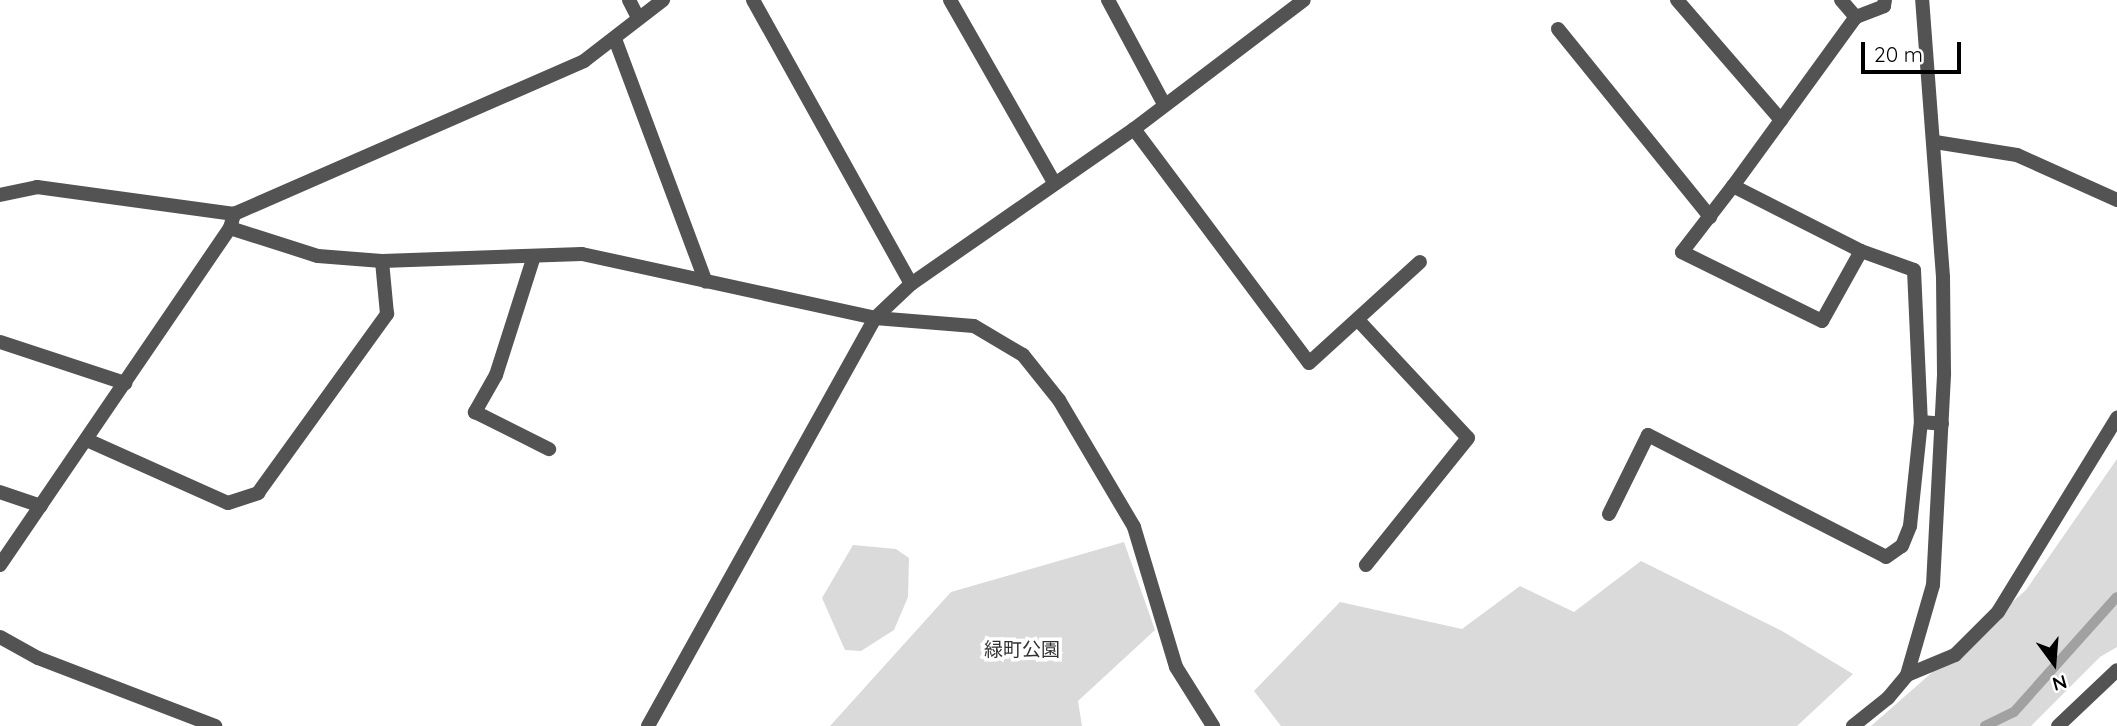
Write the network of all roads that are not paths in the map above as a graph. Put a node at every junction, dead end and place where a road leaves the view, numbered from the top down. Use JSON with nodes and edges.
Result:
{"nodes":[{"id":1,"x":629,"y":0,"type":"edge"},
{"id":2,"x":663,"y":0,"type":"edge"},
{"id":3,"x":752,"y":0,"type":"edge"},
{"id":4,"x":950,"y":0,"type":"edge"},
{"id":5,"x":1108,"y":0,"type":"edge"},
{"id":6,"x":1304,"y":0,"type":"edge"},
{"id":7,"x":1676,"y":0,"type":"edge"},
{"id":8,"x":1841,"y":0,"type":"edge"},
{"id":9,"x":1885,"y":0,"type":"edge"},
{"id":10,"x":1922,"y":0,"type":"edge"},
{"id":11,"x":1856,"y":17,"type":"junction"},
{"id":12,"x":638,"y":18,"type":"junction"},
{"id":13,"x":1558,"y":29,"type":"dead end"},
{"id":14,"x":615,"y":38,"type":"junction"},
{"id":15,"x":1164,"y":104,"type":"junction"},
{"id":16,"x":1781,"y":120,"type":"junction"},
{"id":17,"x":1134,"y":129,"type":"junction"},
{"id":18,"x":1936,"y":142,"type":"junction"},
{"id":19,"x":1054,"y":181,"type":"junction"},
{"id":20,"x":1732,"y":186,"type":"junction"},
{"id":21,"x":0,"y":195,"type":"edge"},
{"id":22,"x":2117,"y":200,"type":"edge"},
{"id":23,"x":234,"y":214,"type":"junction"},
{"id":24,"x":1710,"y":217,"type":"junction"},
{"id":25,"x":230,"y":228,"type":"junction"},
{"id":26,"x":1861,"y":251,"type":"junction"},
{"id":27,"x":534,"y":256,"type":"junction"},
{"id":28,"x":382,"y":261,"type":"junction"},
{"id":29,"x":1420,"y":262,"type":"dead end"},
{"id":30,"x":706,"y":282,"type":"junction"},
{"id":31,"x":911,"y":284,"type":"junction"},
{"id":32,"x":875,"y":318,"type":"junction"},
{"id":33,"x":1358,"y":320,"type":"junction"},
{"id":34,"x":0,"y":342,"type":"edge"},
{"id":35,"x":125,"y":383,"type":"junction"},
{"id":36,"x":2117,"y":418,"type":"edge"},
{"id":37,"x":1921,"y":422,"type":"junction"},
{"id":38,"x":1942,"y":424,"type":"junction"},
{"id":39,"x":86,"y":440,"type":"junction"},
{"id":40,"x":549,"y":449,"type":"dead end"},
{"id":41,"x":0,"y":492,"type":"edge"},
{"id":42,"x":41,"y":506,"type":"junction"},
{"id":43,"x":1609,"y":514,"type":"dead end"},
{"id":44,"x":0,"y":565,"type":"edge"},
{"id":45,"x":1366,"y":565,"type":"dead end"},
{"id":46,"x":0,"y":637,"type":"edge"},
{"id":47,"x":2117,"y":670,"type":"edge"},
{"id":48,"x":1907,"y":675,"type":"junction"},
{"id":49,"x":215,"y":726,"type":"edge"},
{"id":50,"x":648,"y":726,"type":"edge"},
{"id":51,"x":1213,"y":726,"type":"edge"},
{"id":52,"x":1853,"y":726,"type":"edge"},
{"id":53,"x":2058,"y":726,"type":"edge"}],
"edges":[{"from":1,"to":12,"type":"street"},
{"from":2,"to":12,"type":"street"},
{"from":3,"to":31,"type":"street"},
{"from":4,"to":19,"type":"street"},
{"from":5,"to":15,"type":"street"},
{"from":6,"to":15,"type":"street"},
{"from":7,"to":16,"type":"street"},
{"from":8,"to":11,"type":"street"},
{"from":9,"to":11,"type":"street"},
{"from":10,"to":18,"type":"street"},
{"from":11,"to":16,"type":"street"},
{"from":12,"to":14,"type":"street"},
{"from":13,"to":24,"type":"street"},
{"from":14,"to":23,"type":"street"},
{"from":14,"to":30,"type":"street"},
{"from":15,"to":17,"type":"street"},
{"from":16,"to":20,"type":"street"},
{"from":17,"to":19,"type":"street"},
{"from":17,"to":33,"type":"street"},
{"from":18,"to":22,"type":"street"},
{"from":18,"to":38,"type":"street"},
{"from":19,"to":31,"type":"street"},
{"from":20,"to":24,"type":"street"},
{"from":20,"to":26,"type":"street"},
{"from":21,"to":23,"type":"street"},
{"from":23,"to":25,"type":"street"},
{"from":24,"to":26,"type":"street"},
{"from":25,"to":28,"type":"street"},
{"from":25,"to":35,"type":"street"},
{"from":26,"to":37,"type":"street"},
{"from":27,"to":28,"type":"street"},
{"from":27,"to":30,"type":"street"},
{"from":27,"to":40,"type":"street"},
{"from":28,"to":39,"type":"street"},
{"from":29,"to":33,"type":"street"},
{"from":30,"to":32,"type":"street"},
{"from":31,"to":32,"type":"street"},
{"from":32,"to":50,"type":"street"},
{"from":32,"to":51,"type":"street"},
{"from":33,"to":45,"type":"street"},
{"from":34,"to":35,"type":"street"},
{"from":35,"to":39,"type":"street"},
{"from":36,"to":48,"type":"street"},
{"from":37,"to":38,"type":"street"},
{"from":37,"to":43,"type":"street"},
{"from":38,"to":48,"type":"street"},
{"from":39,"to":42,"type":"street"},
{"from":41,"to":42,"type":"street"},
{"from":42,"to":44,"type":"street"},
{"from":46,"to":49,"type":"street"},
{"from":47,"to":53,"type":"street"},
{"from":48,"to":52,"type":"street"}]}
